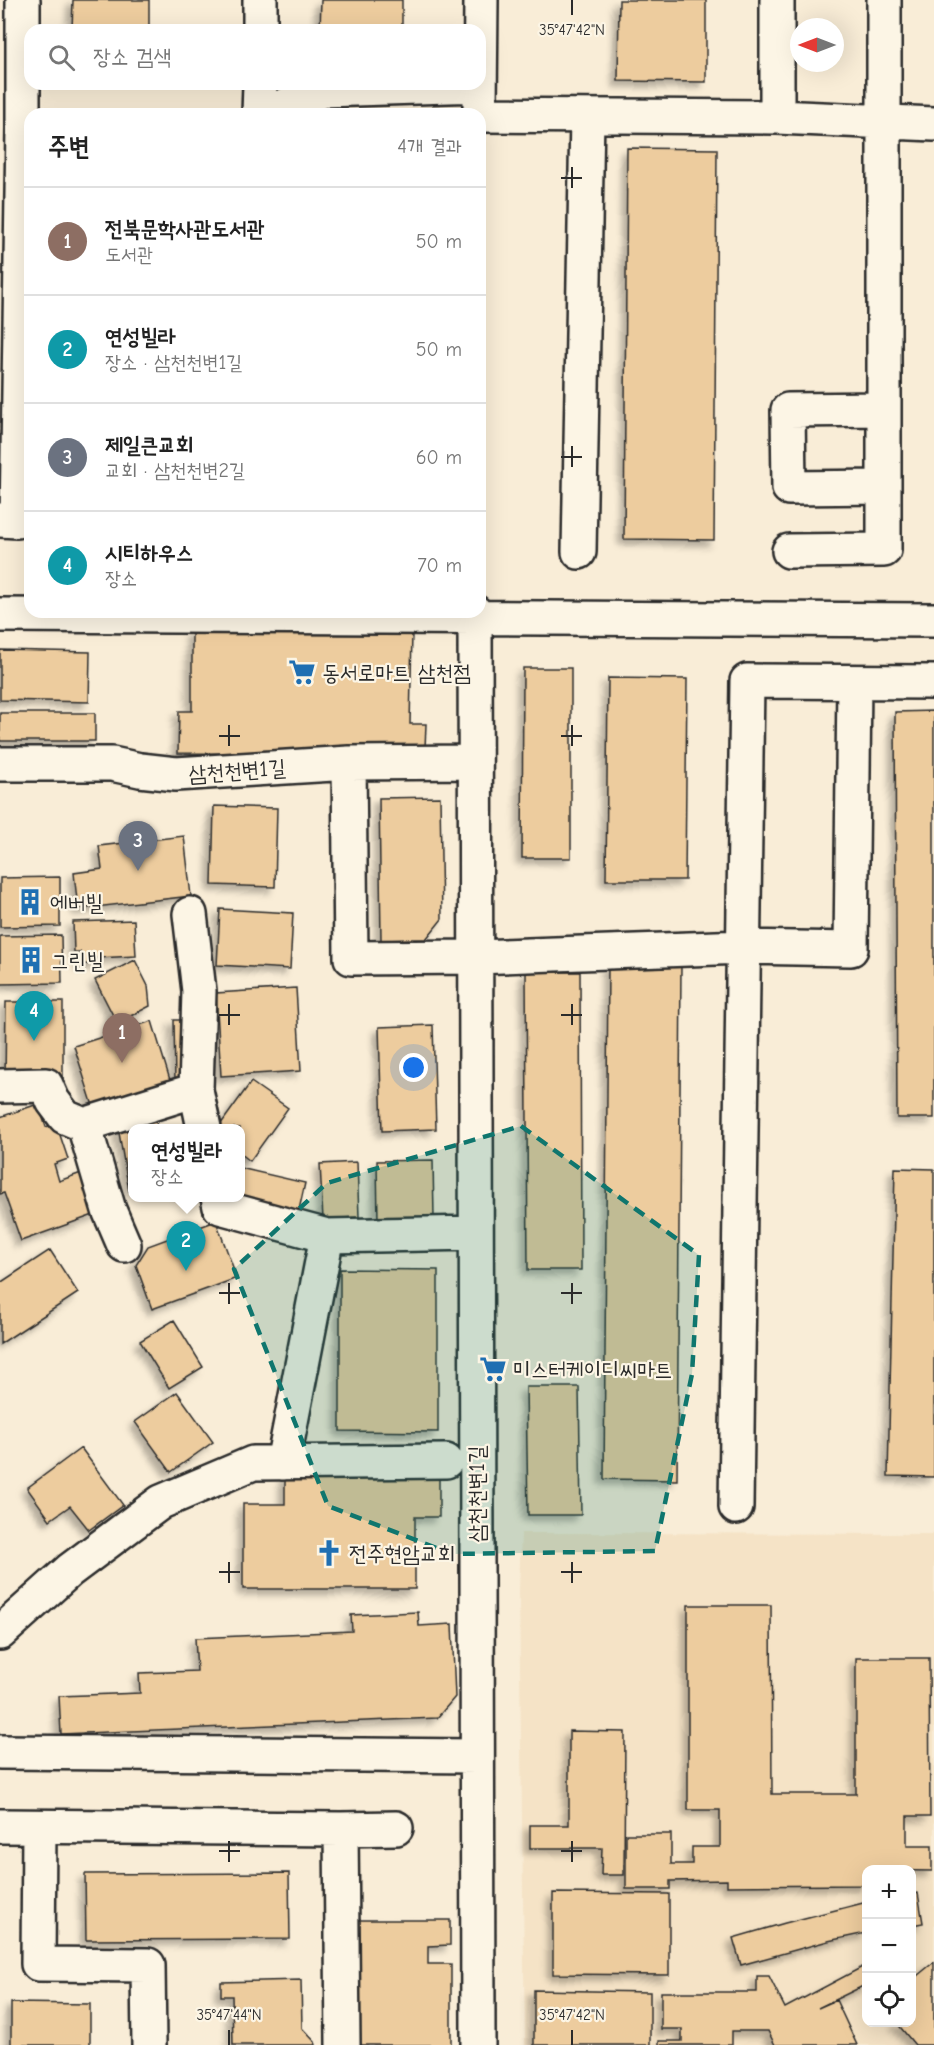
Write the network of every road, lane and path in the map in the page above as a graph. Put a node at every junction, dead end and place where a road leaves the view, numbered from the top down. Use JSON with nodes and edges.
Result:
{"nodes":[{"id":1,"x":23,"y":0,"type":"edge"},
{"id":2,"x":260,"y":0,"type":"edge"},
{"id":3,"x":482,"y":0,"type":"edge"},
{"id":4,"x":777,"y":0,"type":"edge"},
{"id":5,"x":884,"y":0,"type":"edge"},
{"id":6,"x":260,"y":24,"type":"edge"},
{"id":7,"x":482,"y":24,"type":"edge"},
{"id":8,"x":260,"y":90,"type":"edge"},
{"id":9,"x":324,"y":90,"type":"edge"},
{"id":10,"x":324,"y":90,"type":"edge"},
{"id":11,"x":480,"y":90,"type":"edge"},
{"id":12,"x":480,"y":105,"type":"edge"},
{"id":13,"x":261,"y":108,"type":"edge"},
{"id":14,"x":277,"y":108,"type":"edge"},
{"id":15,"x":587,"y":116,"type":"junction"},
{"id":16,"x":777,"y":117,"type":"junction"},
{"id":17,"x":884,"y":123,"type":"junction"},
{"id":18,"x":934,"y":124,"type":"edge"},
{"id":19,"x":18,"y":128,"type":"edge"},
{"id":20,"x":10,"y":260,"type":"edge"},
{"id":21,"x":884,"y":409,"type":"junction"},
{"id":22,"x":9,"y":470,"type":"edge"},
{"id":23,"x":884,"y":487,"type":"junction"},
{"id":24,"x":0,"y":520,"type":"edge"},
{"id":25,"x":789,"y":551,"type":"dead end"},
{"id":26,"x":579,"y":552,"type":"dead end"},
{"id":27,"x":0,"y":615,"type":"edge"},
{"id":28,"x":24,"y":615,"type":"edge"},
{"id":29,"x":486,"y":615,"type":"edge"},
{"id":30,"x":475,"y":618,"type":"edge"},
{"id":31,"x":934,"y":620,"type":"edge"},
{"id":32,"x":854,"y":682,"type":"junction"},
{"id":33,"x":934,"y":682,"type":"edge"},
{"id":34,"x":474,"y":762,"type":"junction"},
{"id":35,"x":349,"y":763,"type":"junction"},
{"id":36,"x":0,"y":764,"type":"edge"},
{"id":37,"x":190,"y":914,"type":"dead end"},
{"id":38,"x":743,"y":947,"type":"junction"},
{"id":39,"x":476,"y":957,"type":"junction"},
{"id":40,"x":0,"y":1086,"type":"edge"},
{"id":41,"x":196,"y":1090,"type":"junction"},
{"id":42,"x":203,"y":1124,"type":"edge"},
{"id":43,"x":84,"y":1125,"type":"junction"},
{"id":44,"x":219,"y":1202,"type":"edge"},
{"id":45,"x":475,"y":1233,"type":"junction"},
{"id":46,"x":327,"y":1236,"type":"junction"},
{"id":47,"x":124,"y":1245,"type":"dead end"},
{"id":48,"x":446,"y":1461,"type":"dead end"},
{"id":49,"x":283,"y":1463,"type":"junction"},
{"id":50,"x":736,"y":1507,"type":"dead end"},
{"id":51,"x":0,"y":1633,"type":"edge"},
{"id":52,"x":0,"y":1752,"type":"edge"},
{"id":53,"x":476,"y":1756,"type":"junction"},
{"id":54,"x":0,"y":1826,"type":"edge"},
{"id":55,"x":39,"y":1827,"type":"junction"},
{"id":56,"x":396,"y":1828,"type":"dead end"},
{"id":57,"x":341,"y":1829,"type":"junction"},
{"id":58,"x":149,"y":2045,"type":"edge"},
{"id":59,"x":343,"y":2045,"type":"edge"},
{"id":60,"x":478,"y":2045,"type":"edge"}],
"edges":[{"from":1,"to":19,"type":"street"},
{"from":2,"to":6,"type":"street"},
{"from":3,"to":7,"type":"street"},
{"from":4,"to":16,"type":"street"},
{"from":5,"to":17,"type":"street"},
{"from":8,"to":13,"type":"street"},
{"from":9,"to":14,"type":"street"},
{"from":10,"to":12,"type":"street"},
{"from":11,"to":12,"type":"street"},
{"from":12,"to":15,"type":"street"},
{"from":15,"to":16,"type":"street"},
{"from":15,"to":26,"type":"street"},
{"from":16,"to":17,"type":"street"},
{"from":17,"to":18,"type":"street"},
{"from":17,"to":21,"type":"street"},
{"from":19,"to":20,"type":"street"},
{"from":20,"to":22,"type":"street"},
{"from":21,"to":23,"type":"street"},
{"from":21,"to":23,"type":"street"},
{"from":22,"to":24,"type":"street"},
{"from":23,"to":25,"type":"street"},
{"from":27,"to":28,"type":"street"},
{"from":29,"to":31,"type":"street"},
{"from":30,"to":34,"type":"street","name":"삼천천변1길"},
{"from":32,"to":33,"type":"street"},
{"from":32,"to":38,"type":"street"},
{"from":32,"to":38,"type":"street"},
{"from":34,"to":35,"type":"street","name":"삼천천변1길"},
{"from":34,"to":39,"type":"street","name":"삼천천변1길"},
{"from":35,"to":36,"type":"street","name":"삼천천변1길"},
{"from":35,"to":39,"type":"street"},
{"from":37,"to":41,"type":"street"},
{"from":38,"to":39,"type":"street"},
{"from":38,"to":50,"type":"street"},
{"from":39,"to":45,"type":"street","name":"삼천천변1길"},
{"from":40,"to":43,"type":"street"},
{"from":41,"to":42,"type":"street"},
{"from":41,"to":43,"type":"street"},
{"from":43,"to":47,"type":"street"},
{"from":44,"to":46,"type":"street"},
{"from":45,"to":46,"type":"street"},
{"from":45,"to":53,"type":"street","name":"삼천천변1길"},
{"from":46,"to":49,"type":"street"},
{"from":48,"to":49,"type":"street","name":"삼천천변1길"},
{"from":49,"to":51,"type":"street","name":"삼천천변1길"},
{"from":52,"to":53,"type":"street"},
{"from":53,"to":60,"type":"street","name":"삼천천변1길"},
{"from":54,"to":55,"type":"street"},
{"from":55,"to":57,"type":"street"},
{"from":55,"to":58,"type":"street"},
{"from":56,"to":57,"type":"street"},
{"from":57,"to":59,"type":"street"}]}
